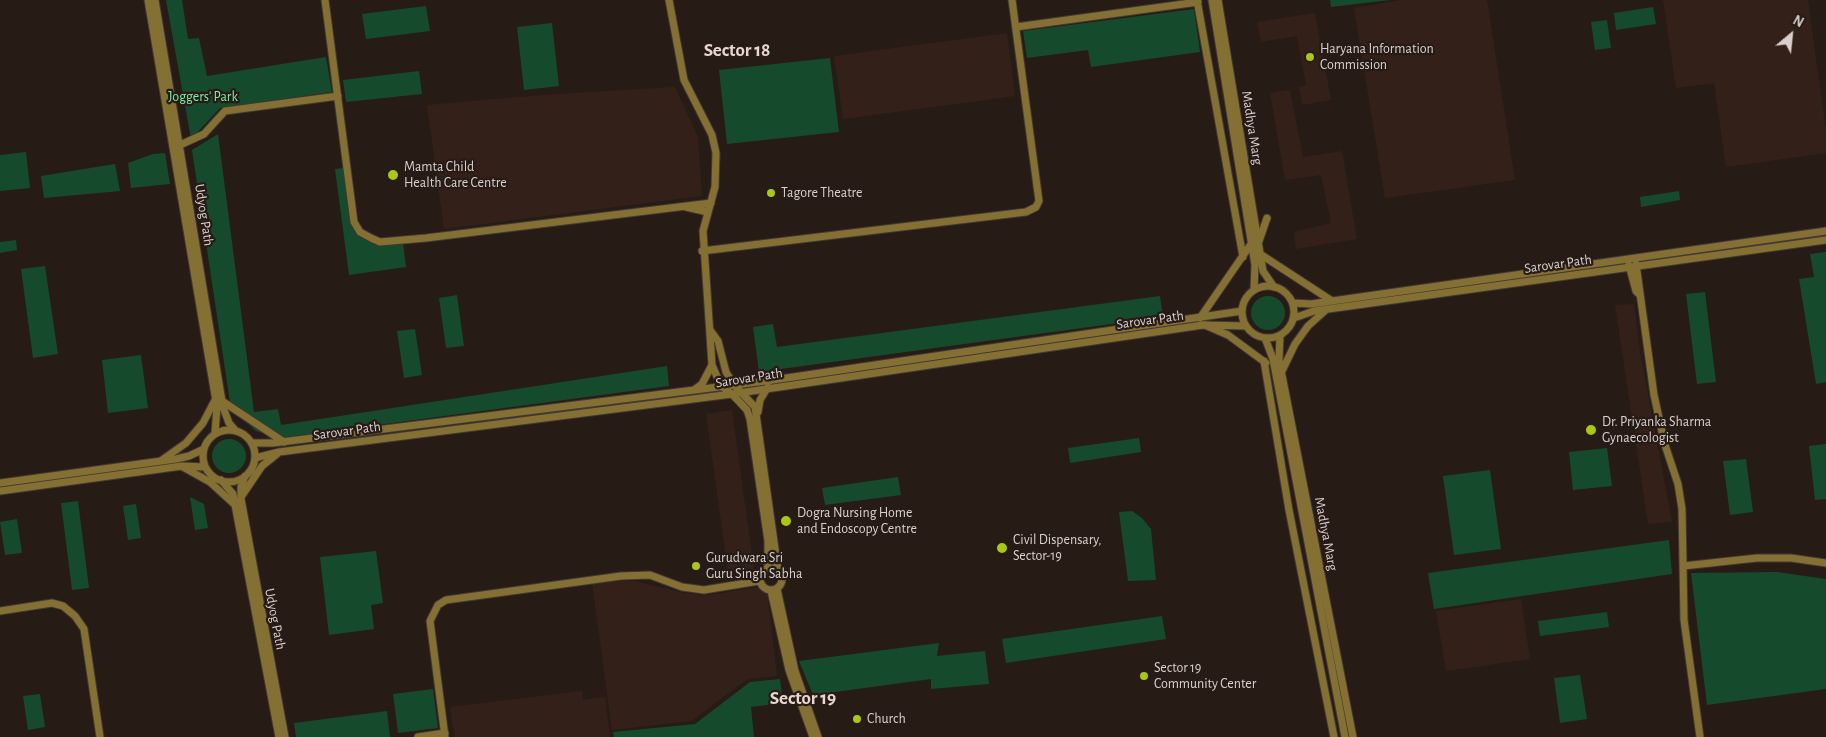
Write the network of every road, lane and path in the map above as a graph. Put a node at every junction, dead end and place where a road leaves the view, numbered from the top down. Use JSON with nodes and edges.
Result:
{"nodes":[{"id":1,"x":148,"y":0,"type":"edge"},
{"id":2,"x":155,"y":0,"type":"edge"},
{"id":3,"x":325,"y":0,"type":"edge"},
{"id":4,"x":668,"y":0,"type":"edge"},
{"id":5,"x":1012,"y":0,"type":"edge"},
{"id":6,"x":1212,"y":0,"type":"edge"},
{"id":7,"x":1218,"y":0,"type":"edge"},
{"id":8,"x":1198,"y":1,"type":"edge"},
{"id":9,"x":1016,"y":27,"type":"junction"},
{"id":10,"x":338,"y":96,"type":"junction"},
{"id":11,"x":180,"y":145,"type":"junction"},
{"id":12,"x":1244,"y":200,"type":"junction"},
{"id":13,"x":1232,"y":201,"type":"junction"},
{"id":14,"x":711,"y":203,"type":"junction"},
{"id":15,"x":678,"y":205,"type":"junction"},
{"id":16,"x":708,"y":212,"type":"junction"},
{"id":17,"x":1267,"y":218,"type":"dead end"},
{"id":18,"x":1826,"y":231,"type":"edge"},
{"id":19,"x":1826,"y":240,"type":"edge"},
{"id":20,"x":1255,"y":243,"type":"junction"},
{"id":21,"x":702,"y":252,"type":"junction"},
{"id":22,"x":1260,"y":254,"type":"junction"},
{"id":23,"x":1243,"y":257,"type":"junction"},
{"id":24,"x":1632,"y":263,"type":"junction"},
{"id":25,"x":1274,"y":287,"type":"junction"},
{"id":26,"x":1254,"y":290,"type":"junction"},
{"id":27,"x":1332,"y":301,"type":"junction"},
{"id":28,"x":1293,"y":303,"type":"junction"},
{"id":29,"x":1328,"y":309,"type":"junction"},
{"id":30,"x":1242,"y":310,"type":"junction"},
{"id":31,"x":1294,"y":318,"type":"junction"},
{"id":32,"x":1202,"y":321,"type":"junction"},
{"id":33,"x":1246,"y":326,"type":"junction"},
{"id":34,"x":709,"y":328,"type":"junction"},
{"id":35,"x":1280,"y":336,"type":"junction"},
{"id":36,"x":1265,"y":338,"type":"junction"},
{"id":37,"x":1264,"y":361,"type":"junction"},
{"id":38,"x":712,"y":365,"type":"junction"},
{"id":39,"x":1278,"y":371,"type":"junction"},
{"id":40,"x":734,"y":385,"type":"junction"},
{"id":41,"x":721,"y":386,"type":"junction"},
{"id":42,"x":768,"y":387,"type":"junction"},
{"id":43,"x":694,"y":390,"type":"junction"},
{"id":44,"x":742,"y":392,"type":"junction"},
{"id":45,"x":732,"y":394,"type":"junction"},
{"id":46,"x":219,"y":400,"type":"junction"},
{"id":47,"x":758,"y":418,"type":"junction"},
{"id":48,"x":235,"y":430,"type":"junction"},
{"id":49,"x":215,"y":433,"type":"junction"},
{"id":50,"x":284,"y":442,"type":"junction"},
{"id":51,"x":757,"y":442,"type":"junction"},
{"id":52,"x":252,"y":443,"type":"junction"},
{"id":53,"x":204,"y":448,"type":"junction"},
{"id":54,"x":279,"y":452,"type":"junction"},
{"id":55,"x":256,"y":458,"type":"junction"},
{"id":56,"x":159,"y":461,"type":"junction"},
{"id":57,"x":182,"y":466,"type":"junction"},
{"id":58,"x":205,"y":467,"type":"junction"},
{"id":59,"x":245,"y":476,"type":"junction"},
{"id":60,"x":221,"y":480,"type":"junction"},
{"id":61,"x":0,"y":483,"type":"edge"},
{"id":62,"x":0,"y":491,"type":"edge"},
{"id":63,"x":241,"y":499,"type":"junction"},
{"id":64,"x":235,"y":504,"type":"junction"},
{"id":65,"x":771,"y":540,"type":"junction"},
{"id":66,"x":1826,"y":563,"type":"edge"},
{"id":67,"x":1683,"y":566,"type":"junction"},
{"id":68,"x":768,"y":568,"type":"junction"},
{"id":69,"x":778,"y":570,"type":"junction"},
{"id":70,"x":759,"y":581,"type":"junction"},
{"id":71,"x":774,"y":590,"type":"junction"},
{"id":72,"x":0,"y":611,"type":"edge"},
{"id":73,"x":445,"y":735,"type":"edge"},
{"id":74,"x":100,"y":737,"type":"edge"},
{"id":75,"x":279,"y":737,"type":"edge"},
{"id":76,"x":285,"y":737,"type":"edge"},
{"id":77,"x":418,"y":737,"type":"edge"},
{"id":78,"x":812,"y":737,"type":"edge"},
{"id":79,"x":818,"y":737,"type":"edge"},
{"id":80,"x":1334,"y":737,"type":"edge"},
{"id":81,"x":1345,"y":737,"type":"edge"},
{"id":82,"x":1353,"y":737,"type":"edge"},
{"id":83,"x":1700,"y":737,"type":"edge"}],
"edges":[{"from":1,"to":46,"type":"main road","name":"Udyog Path"},
{"from":2,"to":11,"type":"main road","name":"Udyog Path"},
{"from":3,"to":10,"type":"main road"},
{"from":4,"to":14,"type":"main road"},
{"from":5,"to":9,"type":"main road"},
{"from":6,"to":12,"type":"main road","name":"Madhya Marg"},
{"from":7,"to":20,"type":"main road","name":"Madhya Marg"},
{"from":8,"to":9,"type":"main road"},
{"from":8,"to":13,"type":"main road"},
{"from":9,"to":21,"type":"main road"},
{"from":10,"to":11,"type":"main road"},
{"from":10,"to":15,"type":"main road"},
{"from":11,"to":46,"type":"main road","name":"Udyog Path"},
{"from":12,"to":13,"type":"main road"},
{"from":12,"to":20,"type":"main road","name":"Madhya Marg"},
{"from":13,"to":23,"type":"main road"},
{"from":14,"to":15,"type":"main road"},
{"from":14,"to":16,"type":"main road"},
{"from":15,"to":16,"type":"main road"},
{"from":16,"to":21,"type":"main road"},
{"from":17,"to":20,"type":"main road"},
{"from":18,"to":24,"type":"main road","name":"Sarovar Path"},
{"from":19,"to":24,"type":"main road","name":"Sarovar Path"},
{"from":20,"to":22,"type":"main road","name":"Madhya Marg"},
{"from":20,"to":23,"type":"main road"},
{"from":20,"to":26,"type":"main road","name":"Madhya Marg"},
{"from":21,"to":34,"type":"main road"},
{"from":22,"to":25,"type":"main road","name":"Madhya Marg"},
{"from":22,"to":27,"type":"main road"},
{"from":23,"to":32,"type":"main road"},
{"from":24,"to":27,"type":"main road","name":"Sarovar Path"},
{"from":24,"to":29,"type":"main road","name":"Sarovar Path"},
{"from":24,"to":67,"type":"main road"},
{"from":25,"to":26,"type":"main road"},
{"from":25,"to":28,"type":"main road"},
{"from":26,"to":30,"type":"main road"},
{"from":27,"to":28,"type":"main road","name":"Sarovar Path"},
{"from":28,"to":31,"type":"main road"},
{"from":29,"to":31,"type":"main road","name":"Sarovar Path"},
{"from":29,"to":39,"type":"main road"},
{"from":30,"to":32,"type":"main road","name":"Sarovar Path"},
{"from":30,"to":33,"type":"main road"},
{"from":31,"to":35,"type":"main road"},
{"from":32,"to":33,"type":"main road","name":"Sarovar Path"},
{"from":32,"to":37,"type":"main road"},
{"from":32,"to":40,"type":"main road","name":"Sarovar Path"},
{"from":32,"to":42,"type":"main road","name":"Sarovar Path"},
{"from":33,"to":36,"type":"main road"},
{"from":34,"to":38,"type":"main road"},
{"from":34,"to":40,"type":"main road"},
{"from":35,"to":36,"type":"main road"},
{"from":35,"to":39,"type":"main road","name":"Madhya Marg"},
{"from":36,"to":39,"type":"main road","name":"Madhya Marg"},
{"from":37,"to":39,"type":"main road"},
{"from":37,"to":80,"type":"main road"},
{"from":38,"to":41,"type":"main road"},
{"from":38,"to":43,"type":"main road"},
{"from":39,"to":81,"type":"main road","name":"Madhya Marg"},
{"from":39,"to":82,"type":"main road","name":"Madhya Marg"},
{"from":40,"to":41,"type":"main road","name":"Sarovar Path"},
{"from":40,"to":44,"type":"main road"},
{"from":41,"to":43,"type":"main road","name":"Sarovar Path"},
{"from":41,"to":45,"type":"main road"},
{"from":42,"to":44,"type":"main road","name":"Sarovar Path"},
{"from":42,"to":47,"type":"main road"},
{"from":43,"to":50,"type":"main road","name":"Sarovar Path"},
{"from":44,"to":45,"type":"main road","name":"Sarovar Path"},
{"from":44,"to":47,"type":"main road"},
{"from":45,"to":51,"type":"main road"},
{"from":45,"to":54,"type":"main road","name":"Sarovar Path"},
{"from":46,"to":48,"type":"main road","name":"Udyog Path"},
{"from":46,"to":49,"type":"main road","name":"Udyog Path"},
{"from":46,"to":50,"type":"main road"},
{"from":46,"to":56,"type":"main road"},
{"from":47,"to":51,"type":"main road"},
{"from":48,"to":49,"type":"main road"},
{"from":48,"to":52,"type":"main road"},
{"from":49,"to":53,"type":"main road"},
{"from":50,"to":52,"type":"main road","name":"Sarovar Path"},
{"from":51,"to":65,"type":"main road"},
{"from":52,"to":55,"type":"main road"},
{"from":53,"to":56,"type":"main road"},
{"from":53,"to":58,"type":"main road"},
{"from":54,"to":55,"type":"main road","name":"Sarovar Path"},
{"from":54,"to":63,"type":"main road"},
{"from":55,"to":59,"type":"main road"},
{"from":56,"to":61,"type":"main road"},
{"from":57,"to":58,"type":"main road"},
{"from":57,"to":62,"type":"main road"},
{"from":57,"to":64,"type":"main road"},
{"from":58,"to":60,"type":"main road"},
{"from":59,"to":60,"type":"main road"},
{"from":59,"to":63,"type":"main road","name":"Udyog Path"},
{"from":60,"to":64,"type":"main road","name":"Udyog Path"},
{"from":63,"to":76,"type":"main road","name":"Udyog Path"},
{"from":64,"to":75,"type":"main road","name":"Udyog Path"},
{"from":65,"to":68,"type":"main road"},
{"from":65,"to":69,"type":"main road"},
{"from":66,"to":67,"type":"main road"},
{"from":67,"to":83,"type":"main road"},
{"from":68,"to":69,"type":"main road"},
{"from":68,"to":70,"type":"main road"},
{"from":69,"to":71,"type":"main road"},
{"from":70,"to":71,"type":"main road"},
{"from":70,"to":73,"type":"main road"},
{"from":71,"to":78,"type":"main road"},
{"from":71,"to":79,"type":"main road"},
{"from":72,"to":74,"type":"main road"},
{"from":73,"to":77,"type":"main road"}]}
